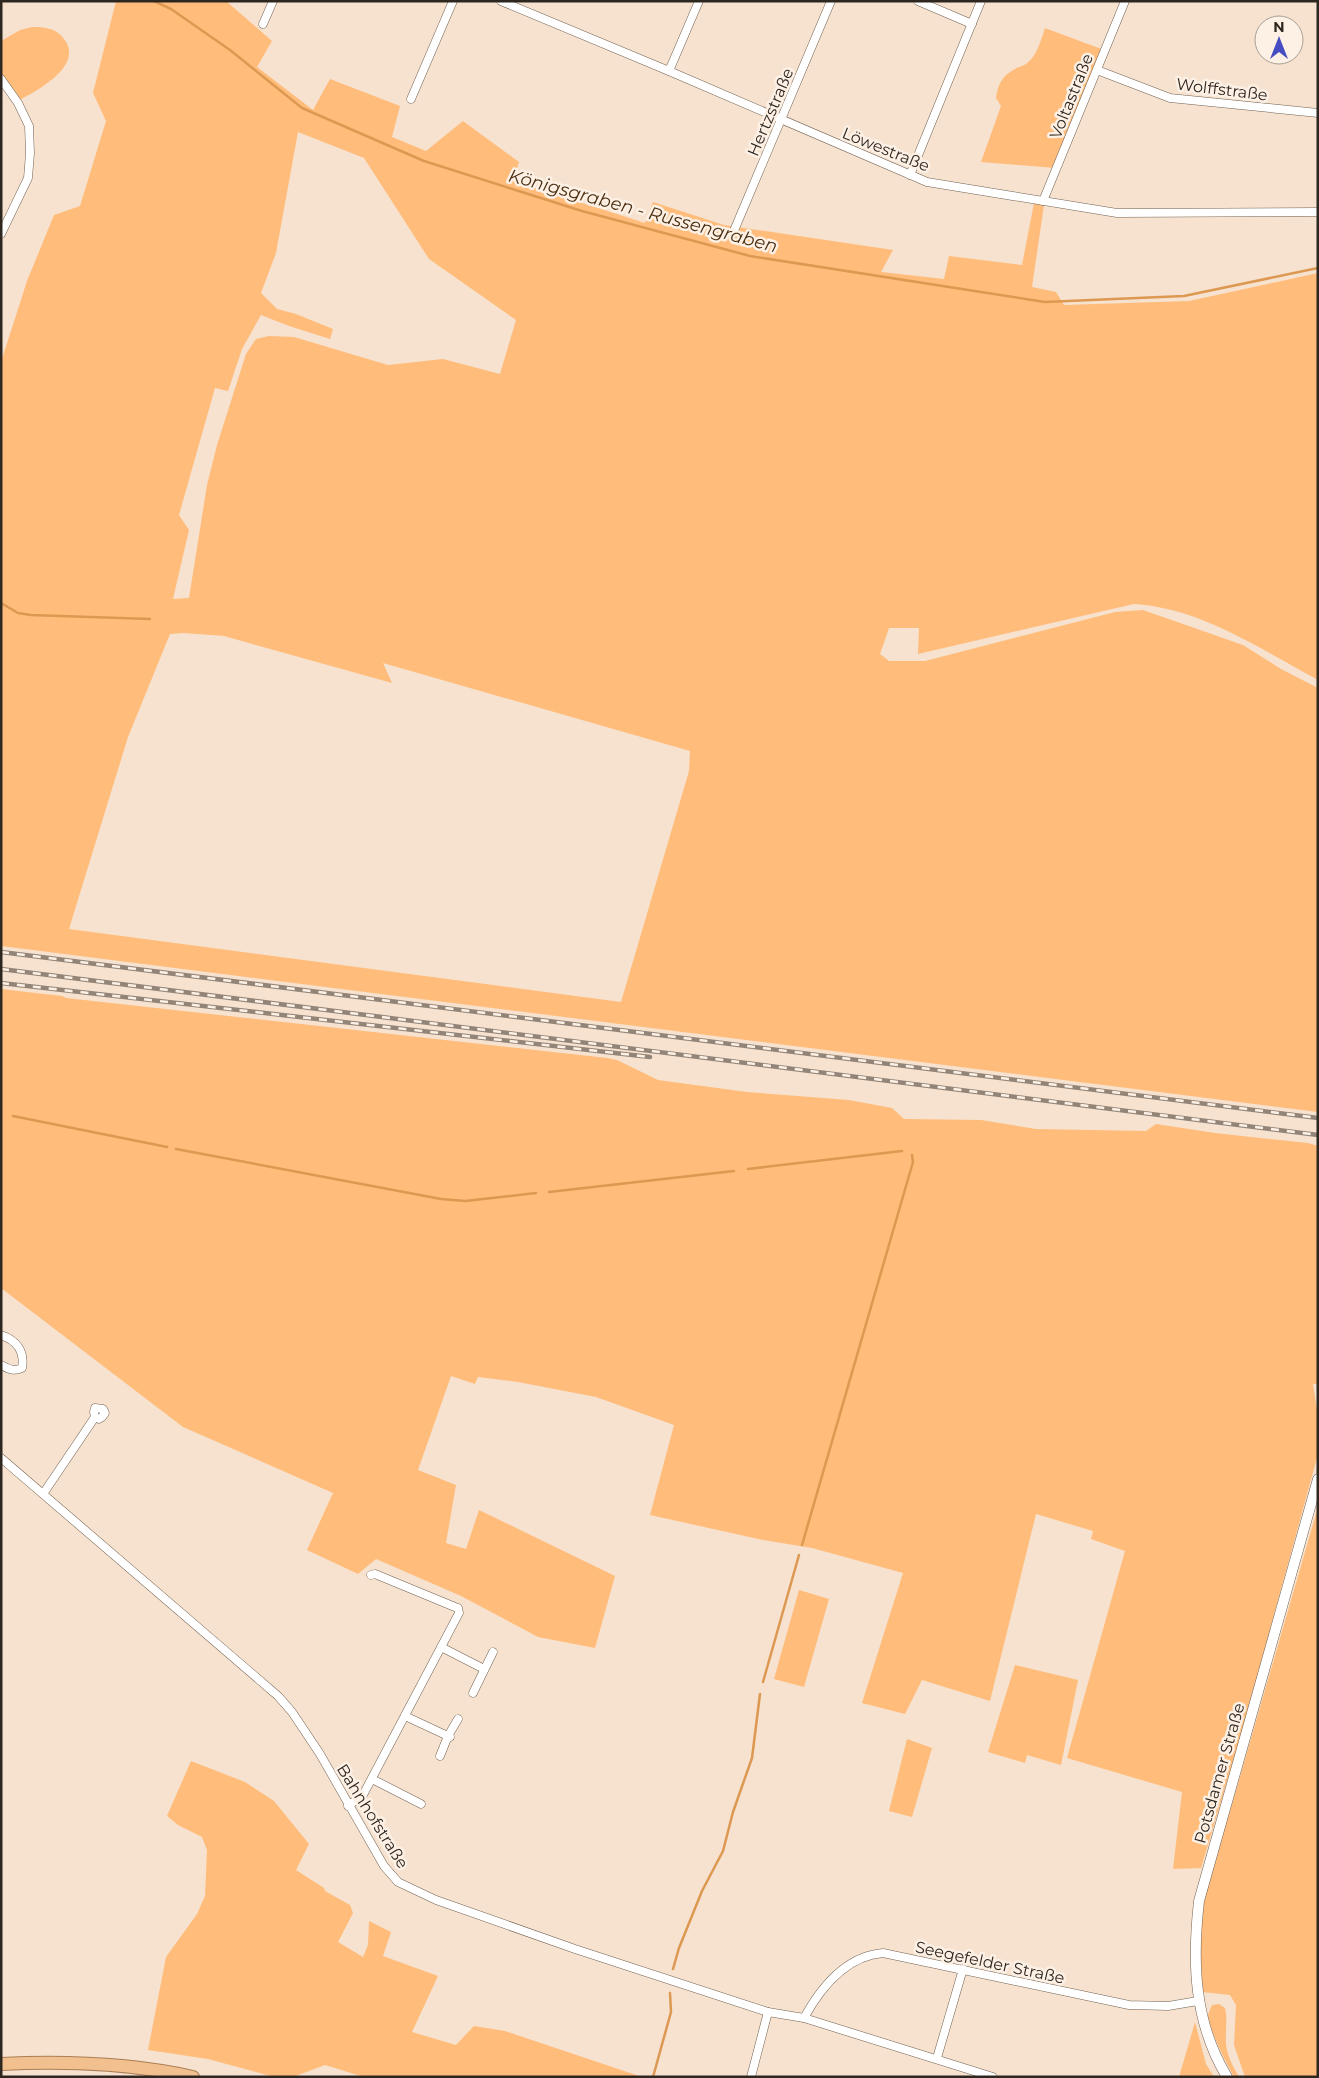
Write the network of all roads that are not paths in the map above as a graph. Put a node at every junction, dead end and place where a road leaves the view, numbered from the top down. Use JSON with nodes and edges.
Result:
{"nodes":[{"id":1,"x":273,"y":1,"type":"edge"},
{"id":2,"x":454,"y":1,"type":"edge"},
{"id":3,"x":501,"y":1,"type":"edge"},
{"id":4,"x":699,"y":1,"type":"edge"},
{"id":5,"x":831,"y":1,"type":"edge"},
{"id":6,"x":918,"y":1,"type":"edge"},
{"id":7,"x":982,"y":1,"type":"edge"},
{"id":8,"x":1125,"y":1,"type":"edge"},
{"id":9,"x":263,"y":24,"type":"dead end"},
{"id":10,"x":972,"y":24,"type":"junction"},
{"id":11,"x":1097,"y":70,"type":"junction"},
{"id":12,"x":670,"y":71,"type":"junction"},
{"id":13,"x":1,"y":79,"type":"edge"},
{"id":14,"x":411,"y":99,"type":"dead end"},
{"id":15,"x":1318,"y":113,"type":"edge"},
{"id":16,"x":781,"y":120,"type":"junction"},
{"id":17,"x":910,"y":175,"type":"junction"},
{"id":18,"x":1043,"y":201,"type":"junction"},
{"id":19,"x":1318,"y":212,"type":"edge"},
{"id":20,"x":2,"y":230,"type":"edge"},
{"id":21,"x":734,"y":233,"type":"dead end"},
{"id":22,"x":1,"y":1335,"type":"edge"},
{"id":23,"x":1,"y":1365,"type":"edge"},
{"id":24,"x":96,"y":1417,"type":"dead end"},
{"id":25,"x":1,"y":1458,"type":"edge"},
{"id":26,"x":1318,"y":1479,"type":"edge"},
{"id":27,"x":43,"y":1494,"type":"junction"},
{"id":28,"x":371,"y":1575,"type":"dead end"},
{"id":29,"x":442,"y":1647,"type":"junction"},
{"id":30,"x":493,"y":1652,"type":"dead end"},
{"id":31,"x":484,"y":1669,"type":"junction"},
{"id":32,"x":473,"y":1693,"type":"dead end"},
{"id":33,"x":405,"y":1716,"type":"junction"},
{"id":34,"x":458,"y":1719,"type":"dead end"},
{"id":35,"x":449,"y":1736,"type":"junction"},
{"id":36,"x":440,"y":1756,"type":"dead end"},
{"id":37,"x":372,"y":1779,"type":"junction"},
{"id":38,"x":421,"y":1804,"type":"dead end"},
{"id":39,"x":348,"y":1806,"type":"junction"},
{"id":40,"x":963,"y":1969,"type":"junction"},
{"id":41,"x":1198,"y":2002,"type":"junction"},
{"id":42,"x":768,"y":2012,"type":"junction"},
{"id":43,"x":804,"y":2018,"type":"junction"},
{"id":44,"x":936,"y":2058,"type":"junction"},
{"id":45,"x":1,"y":2064,"type":"edge"},
{"id":46,"x":193,"y":2077,"type":"edge"},
{"id":47,"x":751,"y":2077,"type":"edge"},
{"id":48,"x":993,"y":2077,"type":"edge"},
{"id":49,"x":1227,"y":2077,"type":"edge"}],
"edges":[{"from":1,"to":9,"type":"street"},
{"from":2,"to":14,"type":"street"},
{"from":3,"to":12,"type":"street","name":"Löwestraße"},
{"from":4,"to":12,"type":"street"},
{"from":5,"to":16,"type":"street","name":"Hertzstraße"},
{"from":6,"to":10,"type":"street"},
{"from":7,"to":10,"type":"street"},
{"from":8,"to":11,"type":"street","name":"Voltastraße"},
{"from":10,"to":17,"type":"street"},
{"from":11,"to":15,"type":"street","name":"Wolffstraße"},
{"from":11,"to":18,"type":"street","name":"Voltastraße"},
{"from":12,"to":16,"type":"street","name":"Löwestraße"},
{"from":13,"to":20,"type":"street"},
{"from":16,"to":17,"type":"street","name":"Löwestraße"},
{"from":16,"to":21,"type":"street","name":"Hertzstraße"},
{"from":17,"to":18,"type":"street","name":"Löwestraße"},
{"from":18,"to":19,"type":"street","name":"Löwestraße"},
{"from":22,"to":23,"type":"street"},
{"from":24,"to":27,"type":"street"},
{"from":25,"to":27,"type":"street","name":"Bahnhofstraße"},
{"from":26,"to":41,"type":"street","name":"Potsdamer Straße"},
{"from":27,"to":39,"type":"street","name":"Bahnhofstraße"},
{"from":28,"to":29,"type":"street"},
{"from":29,"to":31,"type":"street"},
{"from":29,"to":33,"type":"street"},
{"from":30,"to":31,"type":"street"},
{"from":31,"to":32,"type":"street"},
{"from":33,"to":35,"type":"street"},
{"from":33,"to":37,"type":"street"},
{"from":34,"to":35,"type":"street"},
{"from":35,"to":36,"type":"street"},
{"from":37,"to":38,"type":"street"},
{"from":37,"to":39,"type":"street"},
{"from":39,"to":42,"type":"street","name":"Bahnhofstraße"},
{"from":40,"to":41,"type":"street","name":"Seegefelder Straße"},
{"from":40,"to":43,"type":"street","name":"Seegefelder Straße"},
{"from":40,"to":44,"type":"street"},
{"from":41,"to":49,"type":"street","name":"Potsdamer Straße"},
{"from":42,"to":43,"type":"street","name":"Bahnhofstraße"},
{"from":42,"to":47,"type":"street"},
{"from":43,"to":44,"type":"street","name":"Bahnhofstraße"},
{"from":44,"to":48,"type":"street","name":"Bahnhofstraße"},
{"from":45,"to":46,"type":"highway"}]}
